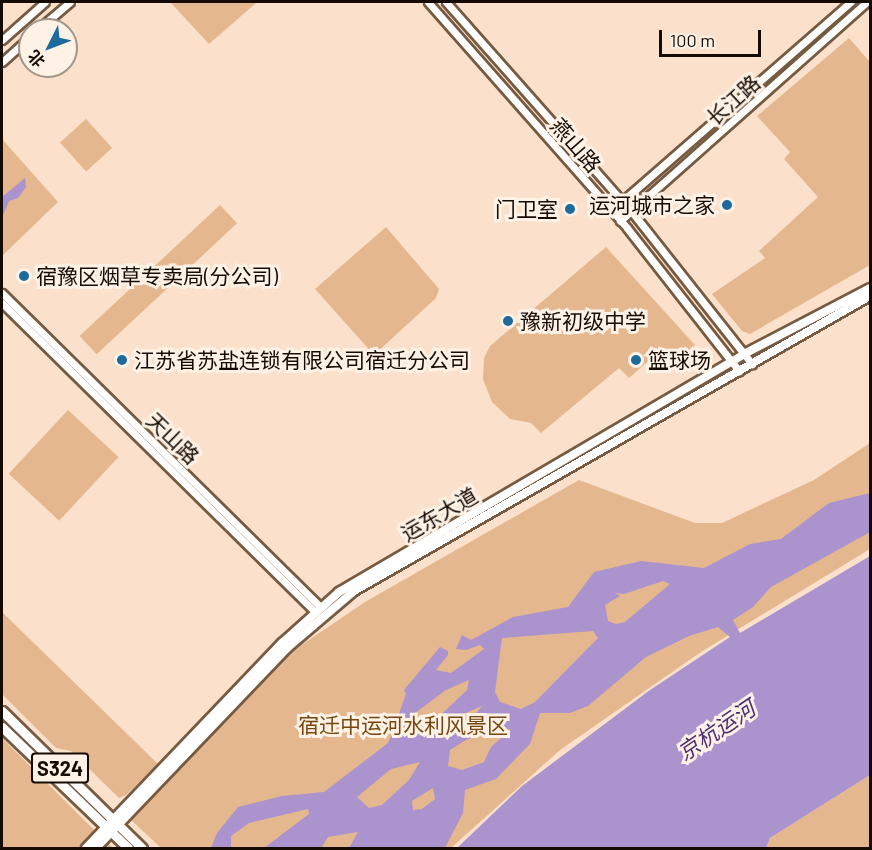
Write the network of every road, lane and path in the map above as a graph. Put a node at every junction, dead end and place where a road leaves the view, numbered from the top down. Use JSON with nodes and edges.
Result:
{"nodes":[{"id":1,"x":45,"y":2,"type":"edge"},
{"id":2,"x":70,"y":2,"type":"edge"},
{"id":3,"x":428,"y":2,"type":"edge"},
{"id":4,"x":446,"y":2,"type":"edge"},
{"id":5,"x":851,"y":2,"type":"edge"},
{"id":6,"x":867,"y":2,"type":"edge"},
{"id":7,"x":52,"y":18,"type":"edge"},
{"id":8,"x":2,"y":40,"type":"edge"},
{"id":9,"x":18,"y":48,"type":"edge"},
{"id":10,"x":2,"y":62,"type":"edge"},
{"id":11,"x":622,"y":202,"type":"junction"},
{"id":12,"x":611,"y":211,"type":"junction"},
{"id":13,"x":632,"y":212,"type":"junction"},
{"id":14,"x":620,"y":221,"type":"junction"},
{"id":15,"x":870,"y":288,"type":"edge"},
{"id":16,"x":2,"y":293,"type":"edge"},
{"id":17,"x":870,"y":296,"type":"edge"},
{"id":18,"x":2,"y":303,"type":"edge"},
{"id":19,"x":744,"y":354,"type":"junction"},
{"id":20,"x":733,"y":363,"type":"junction"},
{"id":21,"x":752,"y":364,"type":"junction"},
{"id":22,"x":739,"y":371,"type":"junction"},
{"id":23,"x":318,"y":610,"type":"junction"},
{"id":24,"x":2,"y":711,"type":"edge"},
{"id":25,"x":2,"y":727,"type":"edge"},
{"id":26,"x":116,"y":823,"type":"junction"},
{"id":27,"x":108,"y":830,"type":"junction"},
{"id":28,"x":86,"y":849,"type":"edge"},
{"id":29,"x":96,"y":849,"type":"edge"},
{"id":30,"x":128,"y":849,"type":"edge"},
{"id":31,"x":142,"y":849,"type":"edge"}],
"edges":[{"from":1,"to":8,"type":"street"},
{"from":2,"to":7,"type":"street"},
{"from":3,"to":12,"type":"street","name":"燕山路"},
{"from":4,"to":11,"type":"street","name":"燕山路"},
{"from":5,"to":11,"type":"street","name":"长江路"},
{"from":6,"to":13,"type":"street","name":"长江路"},
{"from":9,"to":10,"type":"street"},
{"from":11,"to":12,"type":"street","name":"长江路"},
{"from":11,"to":13,"type":"street","name":"燕山路"},
{"from":12,"to":14,"type":"street","name":"燕山路"},
{"from":13,"to":14,"type":"street","name":"长江路"},
{"from":13,"to":19,"type":"street","name":"燕山路"},
{"from":14,"to":20,"type":"street","name":"燕山路"},
{"from":15,"to":19,"type":"main road","name":"运东大道"},
{"from":16,"to":23,"type":"street","name":"天山路"},
{"from":17,"to":21,"type":"main road","name":"运东大道"},
{"from":18,"to":23,"type":"street","name":"天山路"},
{"from":19,"to":20,"type":"main road","name":"运东大道"},
{"from":19,"to":21,"type":"street","name":"燕山路"},
{"from":20,"to":22,"type":"street","name":"燕山路"},
{"from":20,"to":23,"type":"main road","name":"运东大道"},
{"from":21,"to":22,"type":"main road","name":"运东大道"},
{"from":22,"to":26,"type":"main road","name":"运东大道"},
{"from":23,"to":26,"type":"main road","name":"运东大道"},
{"from":24,"to":26,"type":"main road","number":"S324"},
{"from":25,"to":27,"type":"main road","number":"S324"},
{"from":26,"to":27,"type":"main road","name":"运东大道"},
{"from":26,"to":31,"type":"main road","number":"S324"},
{"from":27,"to":28,"type":"main road","name":"运东大道"},
{"from":27,"to":29,"type":"main road","name":"运东大道"},
{"from":27,"to":30,"type":"main road","number":"S324"}]}
